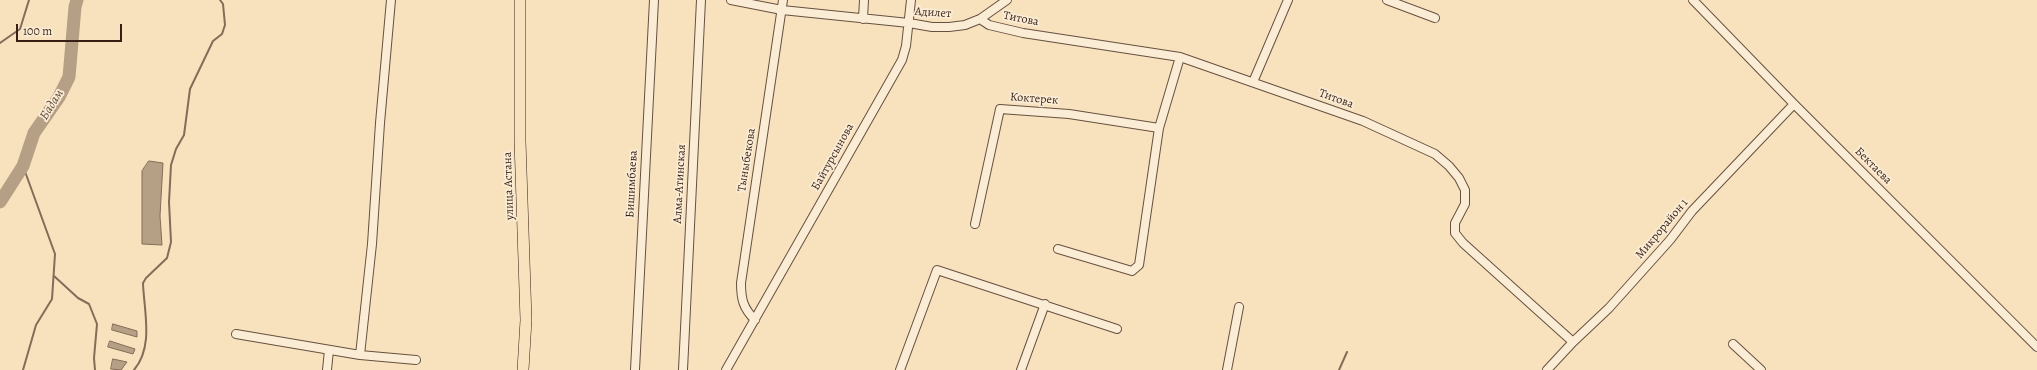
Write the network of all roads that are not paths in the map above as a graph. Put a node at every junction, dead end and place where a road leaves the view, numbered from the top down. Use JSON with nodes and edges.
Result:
{"nodes":[{"id":1,"x":391,"y":0,"type":"edge"},
{"id":2,"x":520,"y":0,"type":"edge"},
{"id":3,"x":654,"y":0,"type":"edge"},
{"id":4,"x":701,"y":0,"type":"edge"},
{"id":5,"x":731,"y":0,"type":"edge"},
{"id":6,"x":783,"y":0,"type":"edge"},
{"id":7,"x":864,"y":0,"type":"edge"},
{"id":8,"x":911,"y":0,"type":"edge"},
{"id":9,"x":1007,"y":0,"type":"edge"},
{"id":10,"x":1288,"y":0,"type":"edge"},
{"id":11,"x":1387,"y":0,"type":"edge"},
{"id":12,"x":1693,"y":0,"type":"edge"},
{"id":13,"x":782,"y":10,"type":"junction"},
{"id":14,"x":1435,"y":18,"type":"dead end"},
{"id":15,"x":863,"y":19,"type":"junction"},
{"id":16,"x":980,"y":20,"type":"junction"},
{"id":17,"x":909,"y":23,"type":"junction"},
{"id":18,"x":1180,"y":57,"type":"junction"},
{"id":19,"x":1253,"y":82,"type":"junction"},
{"id":20,"x":1794,"y":104,"type":"junction"},
{"id":21,"x":1159,"y":128,"type":"junction"},
{"id":22,"x":975,"y":224,"type":"dead end"},
{"id":23,"x":1058,"y":249,"type":"dead end"},
{"id":24,"x":1045,"y":304,"type":"junction"},
{"id":25,"x":1238,"y":307,"type":"dead end"},
{"id":26,"x":755,"y":320,"type":"junction"},
{"id":27,"x":1117,"y":328,"type":"dead end"},
{"id":28,"x":236,"y":334,"type":"dead end"},
{"id":29,"x":1573,"y":342,"type":"junction"},
{"id":30,"x":1733,"y":344,"type":"dead end"},
{"id":31,"x":2037,"y":347,"type":"edge"},
{"id":32,"x":329,"y":350,"type":"junction"},
{"id":33,"x":360,"y":355,"type":"junction"},
{"id":34,"x":416,"y":360,"type":"dead end"},
{"id":35,"x":327,"y":370,"type":"edge"},
{"id":36,"x":523,"y":370,"type":"edge"},
{"id":37,"x":635,"y":370,"type":"edge"},
{"id":38,"x":683,"y":370,"type":"edge"},
{"id":39,"x":726,"y":370,"type":"edge"},
{"id":40,"x":900,"y":370,"type":"edge"},
{"id":41,"x":1021,"y":370,"type":"edge"},
{"id":42,"x":1227,"y":370,"type":"edge"},
{"id":43,"x":1547,"y":370,"type":"edge"},
{"id":44,"x":1761,"y":370,"type":"edge"}],
"edges":[{"from":1,"to":33,"type":"street"},
{"from":2,"to":36,"type":"main road","name":"улица Астана"},
{"from":3,"to":37,"type":"street","name":"Бишимбаева"},
{"from":4,"to":38,"type":"street","name":"Алма-Атинская"},
{"from":5,"to":13,"type":"street","name":"Адилет"},
{"from":6,"to":13,"type":"street","name":"Тыныбекова"},
{"from":7,"to":15,"type":"street"},
{"from":8,"to":17,"type":"street","name":"Байтурсынова"},
{"from":9,"to":16,"type":"street","name":"Адилет"},
{"from":10,"to":19,"type":"street"},
{"from":11,"to":14,"type":"street"},
{"from":12,"to":20,"type":"street","name":"Бектаева"},
{"from":13,"to":15,"type":"street","name":"Адилет"},
{"from":13,"to":26,"type":"street","name":"Тыныбекова"},
{"from":15,"to":17,"type":"street","name":"Адилет"},
{"from":16,"to":17,"type":"street","name":"Адилет"},
{"from":16,"to":18,"type":"street","name":"Титова"},
{"from":17,"to":26,"type":"street","name":"Байтурсынова"},
{"from":18,"to":19,"type":"street","name":"Титова"},
{"from":18,"to":21,"type":"street"},
{"from":19,"to":29,"type":"street","name":"Титова"},
{"from":20,"to":29,"type":"street","name":"Микрорайон 1"},
{"from":20,"to":31,"type":"street","name":"Бектаева"},
{"from":21,"to":22,"type":"street","name":"Коктерек"},
{"from":21,"to":23,"type":"street"},
{"from":24,"to":27,"type":"street"},
{"from":24,"to":40,"type":"street"},
{"from":24,"to":41,"type":"street"},
{"from":25,"to":42,"type":"street"},
{"from":26,"to":39,"type":"street","name":"Байтурсынова"},
{"from":28,"to":32,"type":"street"},
{"from":29,"to":43,"type":"street","name":"Микрорайон 1"},
{"from":30,"to":44,"type":"street"},
{"from":32,"to":33,"type":"street"},
{"from":32,"to":35,"type":"street"},
{"from":33,"to":34,"type":"street"}]}
